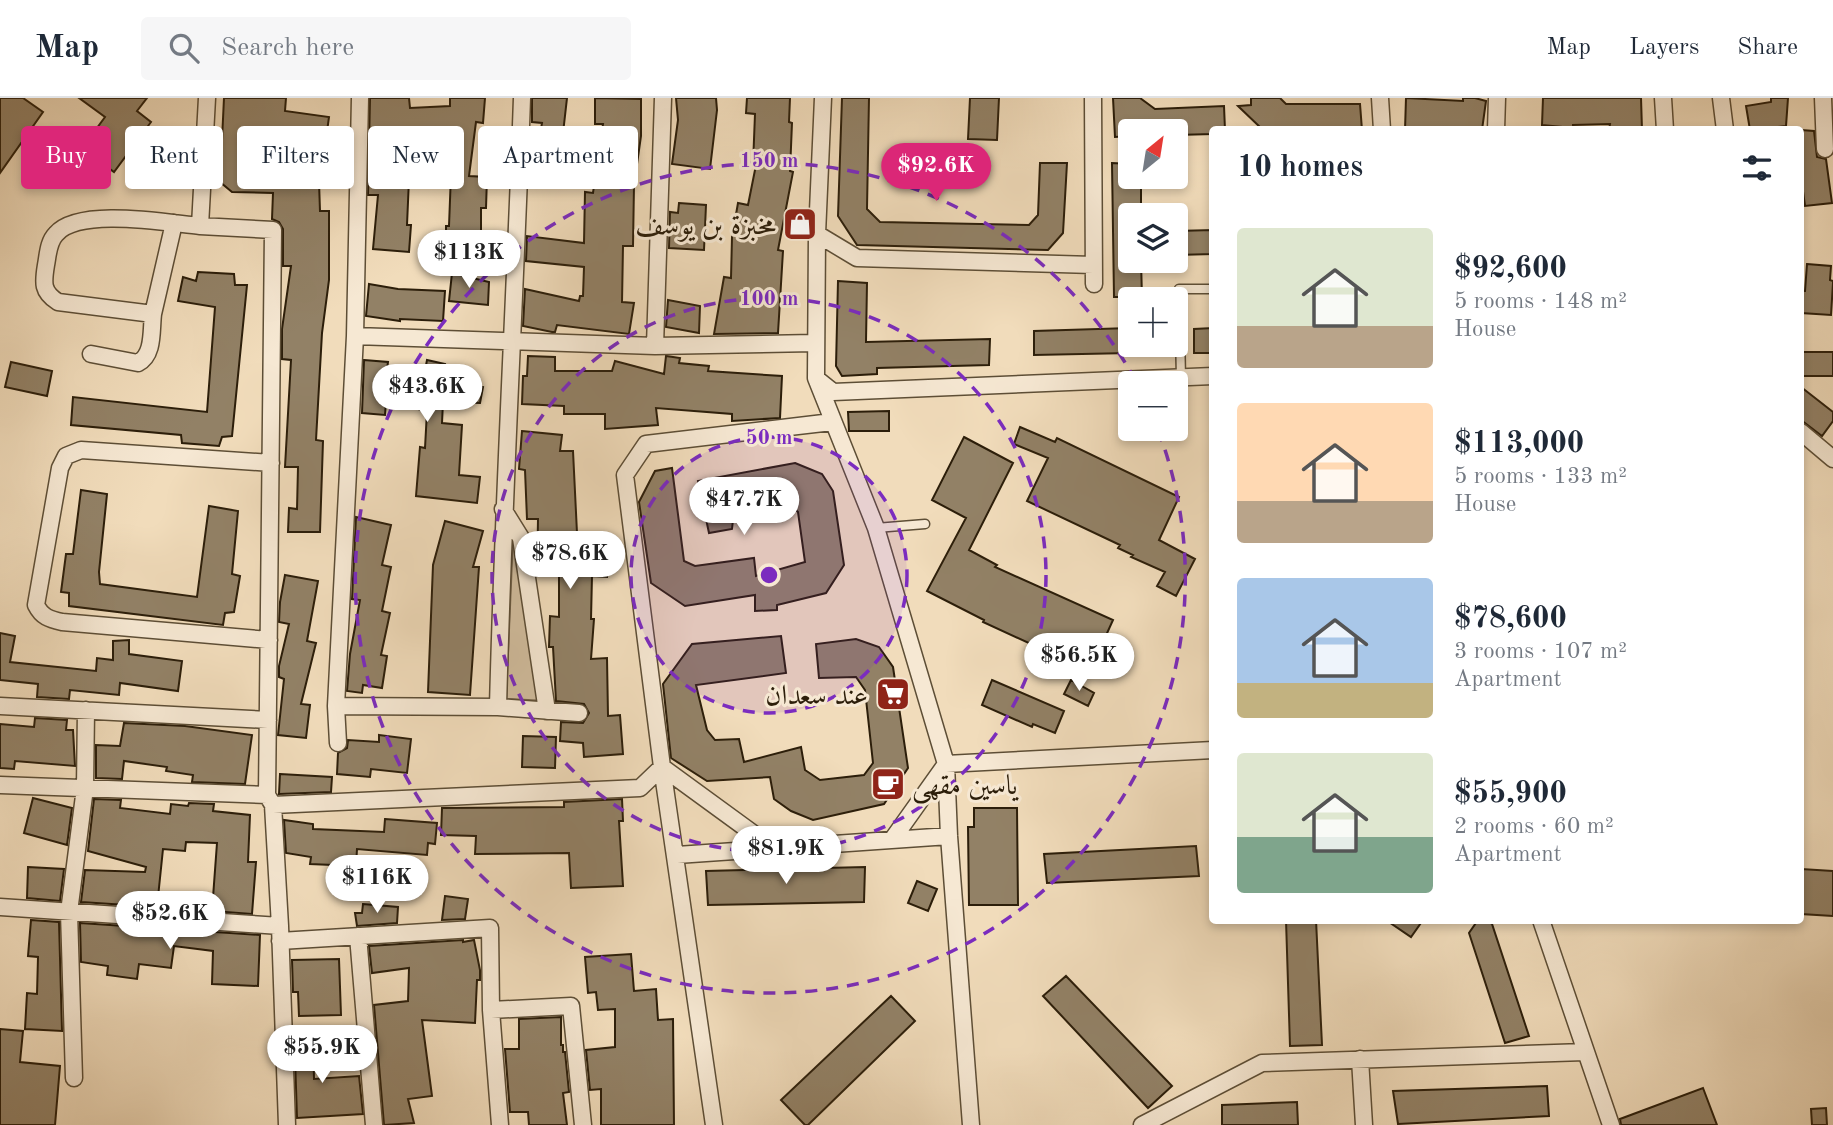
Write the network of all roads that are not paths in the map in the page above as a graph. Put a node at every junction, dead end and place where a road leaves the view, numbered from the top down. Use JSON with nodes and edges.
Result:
{"nodes":[{"id":1,"x":207,"y":98,"type":"edge"},
{"id":2,"x":359,"y":98,"type":"edge"},
{"id":3,"x":522,"y":98,"type":"edge"},
{"id":4,"x":663,"y":98,"type":"edge"},
{"id":5,"x":823,"y":98,"type":"edge"},
{"id":6,"x":1093,"y":98,"type":"edge"},
{"id":7,"x":1380,"y":98,"type":"edge"},
{"id":8,"x":1497,"y":98,"type":"edge"},
{"id":9,"x":1662,"y":98,"type":"edge"},
{"id":10,"x":1721,"y":98,"type":"edge"},
{"id":11,"x":1823,"y":98,"type":"edge"},
{"id":12,"x":1382,"y":126,"type":"edge"},
{"id":13,"x":1496,"y":126,"type":"edge"},
{"id":14,"x":1665,"y":126,"type":"edge"},
{"id":15,"x":1724,"y":126,"type":"edge"},
{"id":16,"x":1825,"y":149,"type":"dead end"},
{"id":17,"x":174,"y":223,"type":"junction"},
{"id":18,"x":200,"y":226,"type":"junction"},
{"id":19,"x":817,"y":234,"type":"junction"},
{"id":20,"x":1093,"y":265,"type":"junction"},
{"id":21,"x":1094,"y":284,"type":"dead end"},
{"id":22,"x":1209,"y":289,"type":"edge"},
{"id":23,"x":153,"y":314,"type":"junction"},
{"id":24,"x":355,"y":336,"type":"junction"},
{"id":25,"x":513,"y":341,"type":"junction"},
{"id":26,"x":814,"y":344,"type":"junction"},
{"id":27,"x":655,"y":346,"type":"junction"},
{"id":28,"x":91,"y":354,"type":"dead end"},
{"id":29,"x":1181,"y":371,"type":"edge"},
{"id":30,"x":1209,"y":376,"type":"edge"},
{"id":31,"x":816,"y":378,"type":"junction"},
{"id":32,"x":1188,"y":378,"type":"edge"},
{"id":33,"x":1118,"y":381,"type":"edge"},
{"id":34,"x":832,"y":422,"type":"junction"},
{"id":35,"x":1804,"y":435,"type":"edge"},
{"id":36,"x":1833,"y":459,"type":"edge"},
{"id":37,"x":271,"y":463,"type":"junction"},
{"id":38,"x":503,"y":509,"type":"junction"},
{"id":39,"x":926,"y":524,"type":"dead end"},
{"id":40,"x":876,"y":528,"type":"junction"},
{"id":41,"x":269,"y":639,"type":"junction"},
{"id":42,"x":0,"y":706,"type":"edge"},
{"id":43,"x":336,"y":706,"type":"junction"},
{"id":44,"x":498,"y":707,"type":"junction"},
{"id":45,"x":86,"y":710,"type":"junction"},
{"id":46,"x":547,"y":711,"type":"junction"},
{"id":47,"x":579,"y":713,"type":"dead end"},
{"id":48,"x":268,"y":720,"type":"junction"},
{"id":49,"x":338,"y":743,"type":"dead end"},
{"id":50,"x":1209,"y":750,"type":"edge"},
{"id":51,"x":946,"y":764,"type":"junction"},
{"id":52,"x":663,"y":766,"type":"junction"},
{"id":53,"x":0,"y":785,"type":"edge"},
{"id":54,"x":85,"y":788,"type":"junction"},
{"id":55,"x":270,"y":800,"type":"junction"},
{"id":56,"x":949,"y":836,"type":"junction"},
{"id":57,"x":892,"y":840,"type":"junction"},
{"id":58,"x":774,"y":848,"type":"junction"},
{"id":59,"x":677,"y":855,"type":"junction"},
{"id":60,"x":0,"y":907,"type":"edge"},
{"id":61,"x":69,"y":912,"type":"junction"},
{"id":62,"x":1542,"y":924,"type":"edge"},
{"id":63,"x":280,"y":933,"type":"junction"},
{"id":64,"x":358,"y":936,"type":"junction"},
{"id":65,"x":491,"y":1010,"type":"junction"},
{"id":66,"x":1585,"y":1052,"type":"junction"},
{"id":67,"x":1360,"y":1059,"type":"junction"},
{"id":68,"x":74,"y":1078,"type":"dead end"},
{"id":69,"x":287,"y":1125,"type":"edge"},
{"id":70,"x":374,"y":1125,"type":"edge"},
{"id":71,"x":500,"y":1125,"type":"edge"},
{"id":72,"x":583,"y":1125,"type":"edge"},
{"id":73,"x":714,"y":1125,"type":"edge"},
{"id":74,"x":971,"y":1125,"type":"edge"},
{"id":75,"x":1142,"y":1125,"type":"edge"},
{"id":76,"x":1364,"y":1125,"type":"edge"},
{"id":77,"x":1611,"y":1125,"type":"edge"}],
"edges":[{"from":1,"to":18,"type":"street"},
{"from":2,"to":24,"type":"street"},
{"from":3,"to":25,"type":"street"},
{"from":4,"to":27,"type":"street"},
{"from":5,"to":19,"type":"street"},
{"from":6,"to":20,"type":"street"},
{"from":7,"to":12,"type":"street"},
{"from":8,"to":13,"type":"street"},
{"from":9,"to":14,"type":"street"},
{"from":10,"to":15,"type":"street"},
{"from":11,"to":16,"type":"street"},
{"from":17,"to":18,"type":"street"},
{"from":17,"to":23,"type":"street"},
{"from":17,"to":23,"type":"street"},
{"from":18,"to":37,"type":"street"},
{"from":19,"to":20,"type":"street"},
{"from":19,"to":26,"type":"street"},
{"from":20,"to":21,"type":"street"},
{"from":22,"to":29,"type":"lane"},
{"from":23,"to":28,"type":"street"},
{"from":24,"to":25,"type":"street"},
{"from":24,"to":43,"type":"street"},
{"from":25,"to":27,"type":"street"},
{"from":25,"to":38,"type":"street"},
{"from":26,"to":27,"type":"street"},
{"from":26,"to":31,"type":"street"},
{"from":30,"to":32,"type":"street"},
{"from":31,"to":33,"type":"street"},
{"from":31,"to":34,"type":"street"},
{"from":34,"to":40,"type":"street"},
{"from":34,"to":52,"type":"street"},
{"from":35,"to":36,"type":"street"},
{"from":37,"to":41,"type":"street"},
{"from":37,"to":41,"type":"street"},
{"from":38,"to":44,"type":"street"},
{"from":38,"to":46,"type":"street"},
{"from":39,"to":40,"type":"lane"},
{"from":40,"to":51,"type":"street"},
{"from":41,"to":48,"type":"street"},
{"from":42,"to":45,"type":"street"},
{"from":43,"to":44,"type":"street"},
{"from":43,"to":49,"type":"street"},
{"from":44,"to":46,"type":"street"},
{"from":45,"to":48,"type":"street"},
{"from":45,"to":54,"type":"street"},
{"from":46,"to":47,"type":"street"},
{"from":48,"to":55,"type":"street"},
{"from":50,"to":51,"type":"street"},
{"from":51,"to":56,"type":"street"},
{"from":51,"to":57,"type":"street"},
{"from":52,"to":55,"type":"street"},
{"from":52,"to":58,"type":"street"},
{"from":52,"to":59,"type":"street"},
{"from":53,"to":54,"type":"street"},
{"from":54,"to":55,"type":"street"},
{"from":54,"to":61,"type":"street"},
{"from":55,"to":63,"type":"street"},
{"from":56,"to":57,"type":"street"},
{"from":56,"to":74,"type":"street"},
{"from":57,"to":58,"type":"street"},
{"from":58,"to":59,"type":"street"},
{"from":59,"to":73,"type":"street"},
{"from":60,"to":61,"type":"street"},
{"from":61,"to":63,"type":"street"},
{"from":61,"to":68,"type":"street"},
{"from":62,"to":66,"type":"street"},
{"from":63,"to":64,"type":"street"},
{"from":63,"to":69,"type":"street"},
{"from":64,"to":65,"type":"street"},
{"from":64,"to":70,"type":"street"},
{"from":65,"to":71,"type":"street"},
{"from":65,"to":72,"type":"street"},
{"from":66,"to":67,"type":"street"},
{"from":66,"to":77,"type":"street"},
{"from":67,"to":75,"type":"street"},
{"from":67,"to":76,"type":"street"}]}
